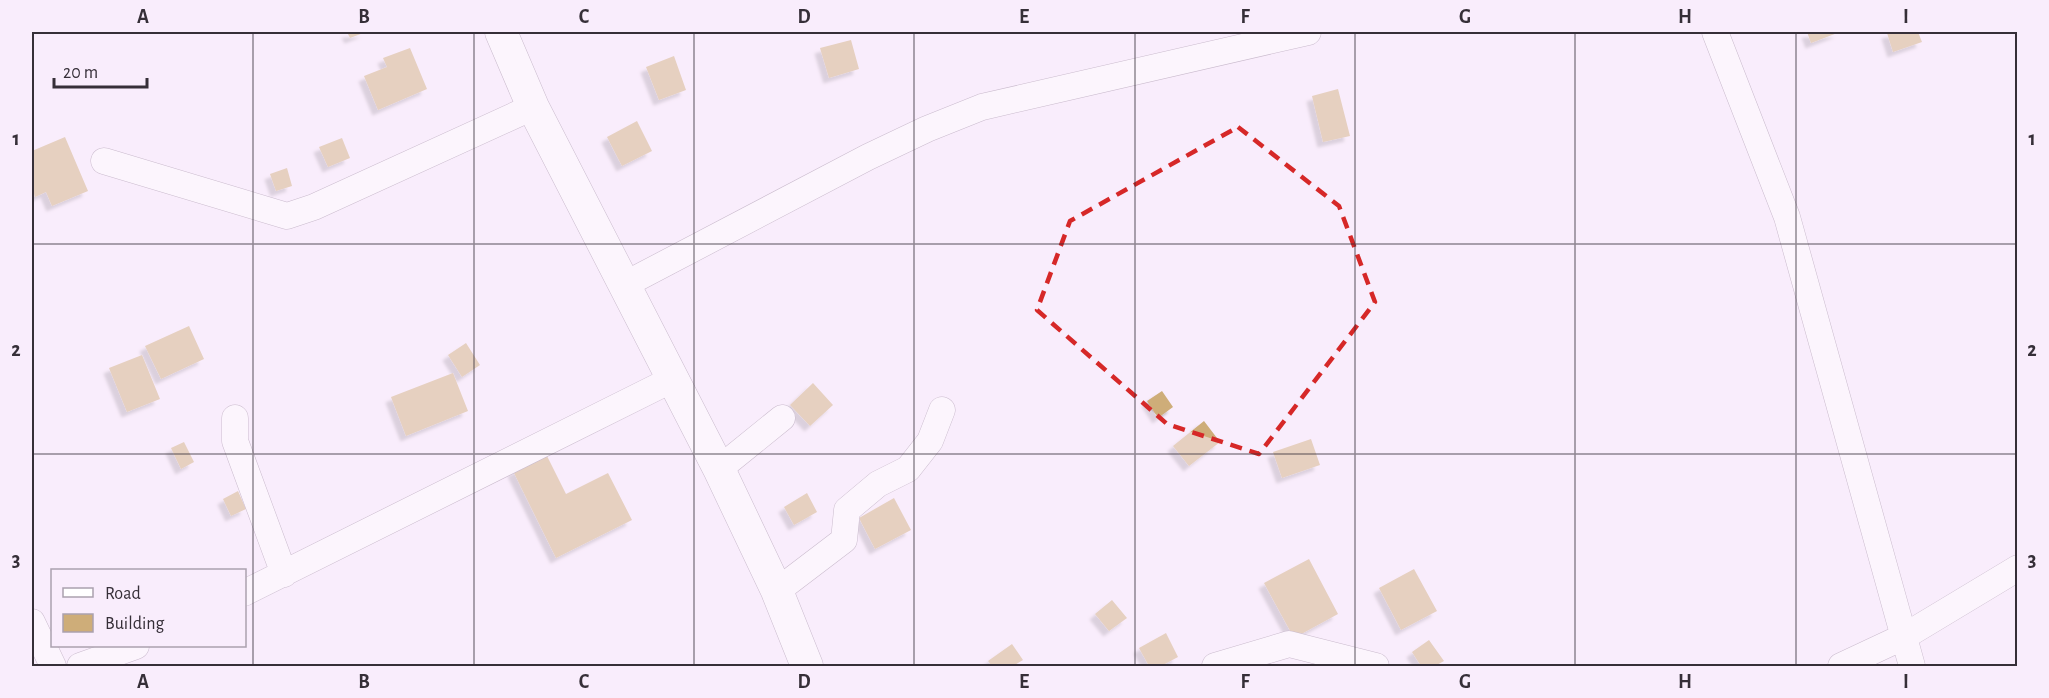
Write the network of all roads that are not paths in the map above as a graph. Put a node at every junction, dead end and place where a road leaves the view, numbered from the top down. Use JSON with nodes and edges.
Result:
{"nodes":[{"id":1,"x":501,"y":32,"type":"edge"},
{"id":2,"x":1308,"y":32,"type":"edge"},
{"id":3,"x":1714,"y":32,"type":"edge"},
{"id":4,"x":533,"y":107,"type":"junction"},
{"id":5,"x":104,"y":160,"type":"dead end"},
{"id":6,"x":624,"y":285,"type":"junction"},
{"id":7,"x":671,"y":380,"type":"junction"},
{"id":8,"x":942,"y":410,"type":"dead end"},
{"id":9,"x":235,"y":418,"type":"dead end"},
{"id":10,"x":782,"y":418,"type":"dead end"},
{"id":11,"x":719,"y":469,"type":"junction"},
{"id":12,"x":2018,"y":568,"type":"edge"},
{"id":13,"x":284,"y":574,"type":"junction"},
{"id":14,"x":777,"y":591,"type":"junction"},
{"id":15,"x":246,"y":592,"type":"edge"},
{"id":16,"x":32,"y":622,"type":"edge"},
{"id":17,"x":1905,"y":636,"type":"junction"},
{"id":18,"x":131,"y":647,"type":"edge"},
{"id":19,"x":53,"y":666,"type":"edge"},
{"id":20,"x":80,"y":666,"type":"edge"},
{"id":21,"x":807,"y":666,"type":"edge"},
{"id":22,"x":1215,"y":666,"type":"edge"},
{"id":23,"x":1376,"y":666,"type":"edge"},
{"id":24,"x":1841,"y":666,"type":"edge"},
{"id":25,"x":1912,"y":666,"type":"edge"}],
"edges":[{"from":1,"to":4,"type":"street"},
{"from":2,"to":6,"type":"street"},
{"from":3,"to":17,"type":"street"},
{"from":4,"to":5,"type":"street"},
{"from":4,"to":6,"type":"street"},
{"from":6,"to":7,"type":"street"},
{"from":7,"to":11,"type":"street"},
{"from":7,"to":13,"type":"street"},
{"from":8,"to":14,"type":"street"},
{"from":9,"to":13,"type":"street"},
{"from":10,"to":11,"type":"street"},
{"from":11,"to":14,"type":"street"},
{"from":12,"to":17,"type":"street"},
{"from":13,"to":15,"type":"street"},
{"from":14,"to":21,"type":"street"},
{"from":16,"to":19,"type":"street"},
{"from":17,"to":24,"type":"street"},
{"from":17,"to":25,"type":"street"},
{"from":18,"to":20,"type":"street"},
{"from":22,"to":23,"type":"street"}]}
